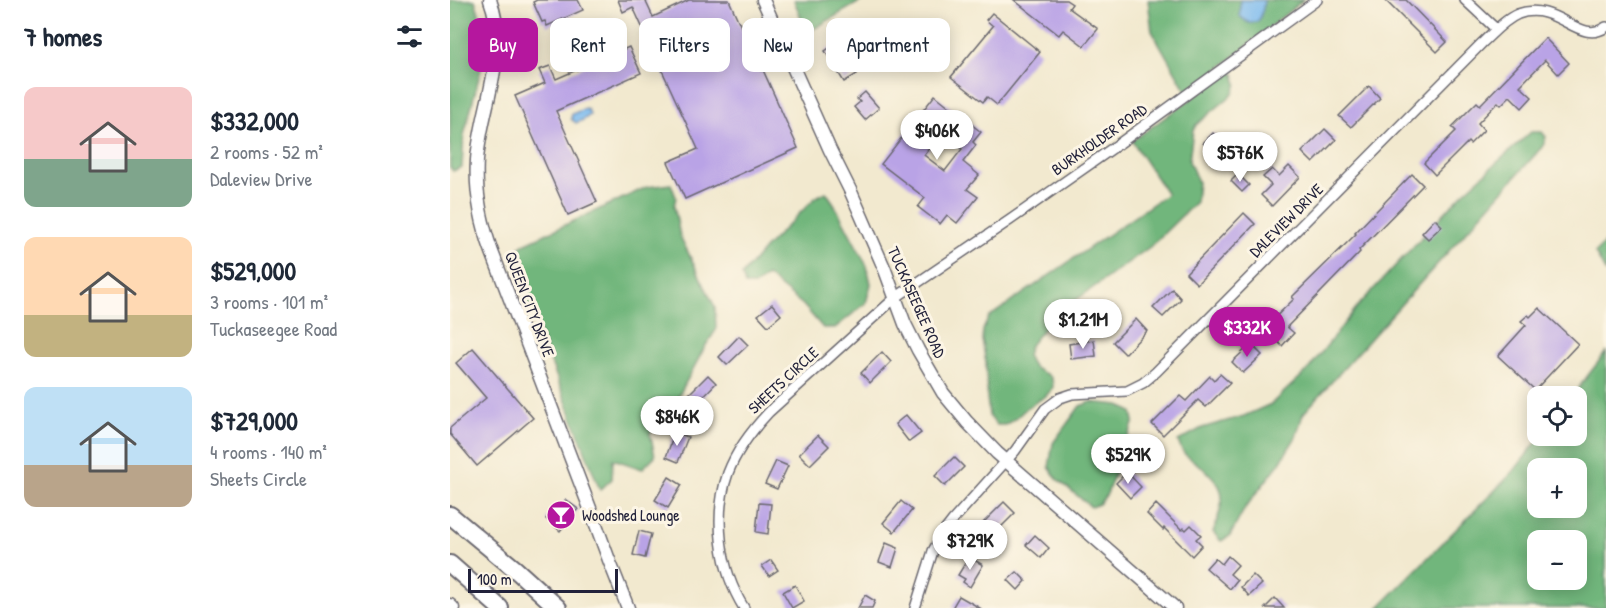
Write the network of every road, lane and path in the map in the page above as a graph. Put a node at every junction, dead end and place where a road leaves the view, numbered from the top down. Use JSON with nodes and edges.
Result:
{"nodes":[{"id":1,"x":490,"y":0,"type":"edge"},
{"id":2,"x":763,"y":0,"type":"edge"},
{"id":3,"x":1317,"y":0,"type":"edge"},
{"id":4,"x":1466,"y":0,"type":"edge"},
{"id":5,"x":1606,"y":27,"type":"edge"},
{"id":6,"x":1496,"y":29,"type":"junction"},
{"id":7,"x":895,"y":298,"type":"junction"},
{"id":8,"x":1006,"y":460,"type":"junction"},
{"id":9,"x":450,"y":503,"type":"edge"},
{"id":10,"x":450,"y":515,"type":"edge"},
{"id":11,"x":450,"y":564,"type":"edge"},
{"id":12,"x":515,"y":569,"type":"junction"},
{"id":13,"x":500,"y":608,"type":"edge"},
{"id":14,"x":558,"y":608,"type":"edge"},
{"id":15,"x":628,"y":608,"type":"edge"},
{"id":16,"x":744,"y":608,"type":"edge"},
{"id":17,"x":915,"y":608,"type":"edge"},
{"id":18,"x":1175,"y":608,"type":"edge"}],
"edges":[{"from":1,"to":15,"type":"street","name":"QUEEN CITY DRIVE"},
{"from":2,"to":7,"type":"street","name":"TUCKASEEGEE ROAD"},
{"from":3,"to":7,"type":"street","name":"BURKHOLDER ROAD"},
{"from":4,"to":6,"type":"street"},
{"from":5,"to":6,"type":"street","name":"DALEVIEW DRIVE"},
{"from":6,"to":8,"type":"street","name":"DALEVIEW DRIVE"},
{"from":7,"to":8,"type":"street","name":"TUCKASEEGEE ROAD"},
{"from":7,"to":16,"type":"street","name":"SHEETS CIRCLE"},
{"from":8,"to":17,"type":"street"},
{"from":8,"to":18,"type":"street","name":"TUCKASEEGEE ROAD"},
{"from":9,"to":12,"type":"highway"},
{"from":10,"to":12,"type":"highway"},
{"from":11,"to":13,"type":"highway"},
{"from":12,"to":14,"type":"highway"}]}
